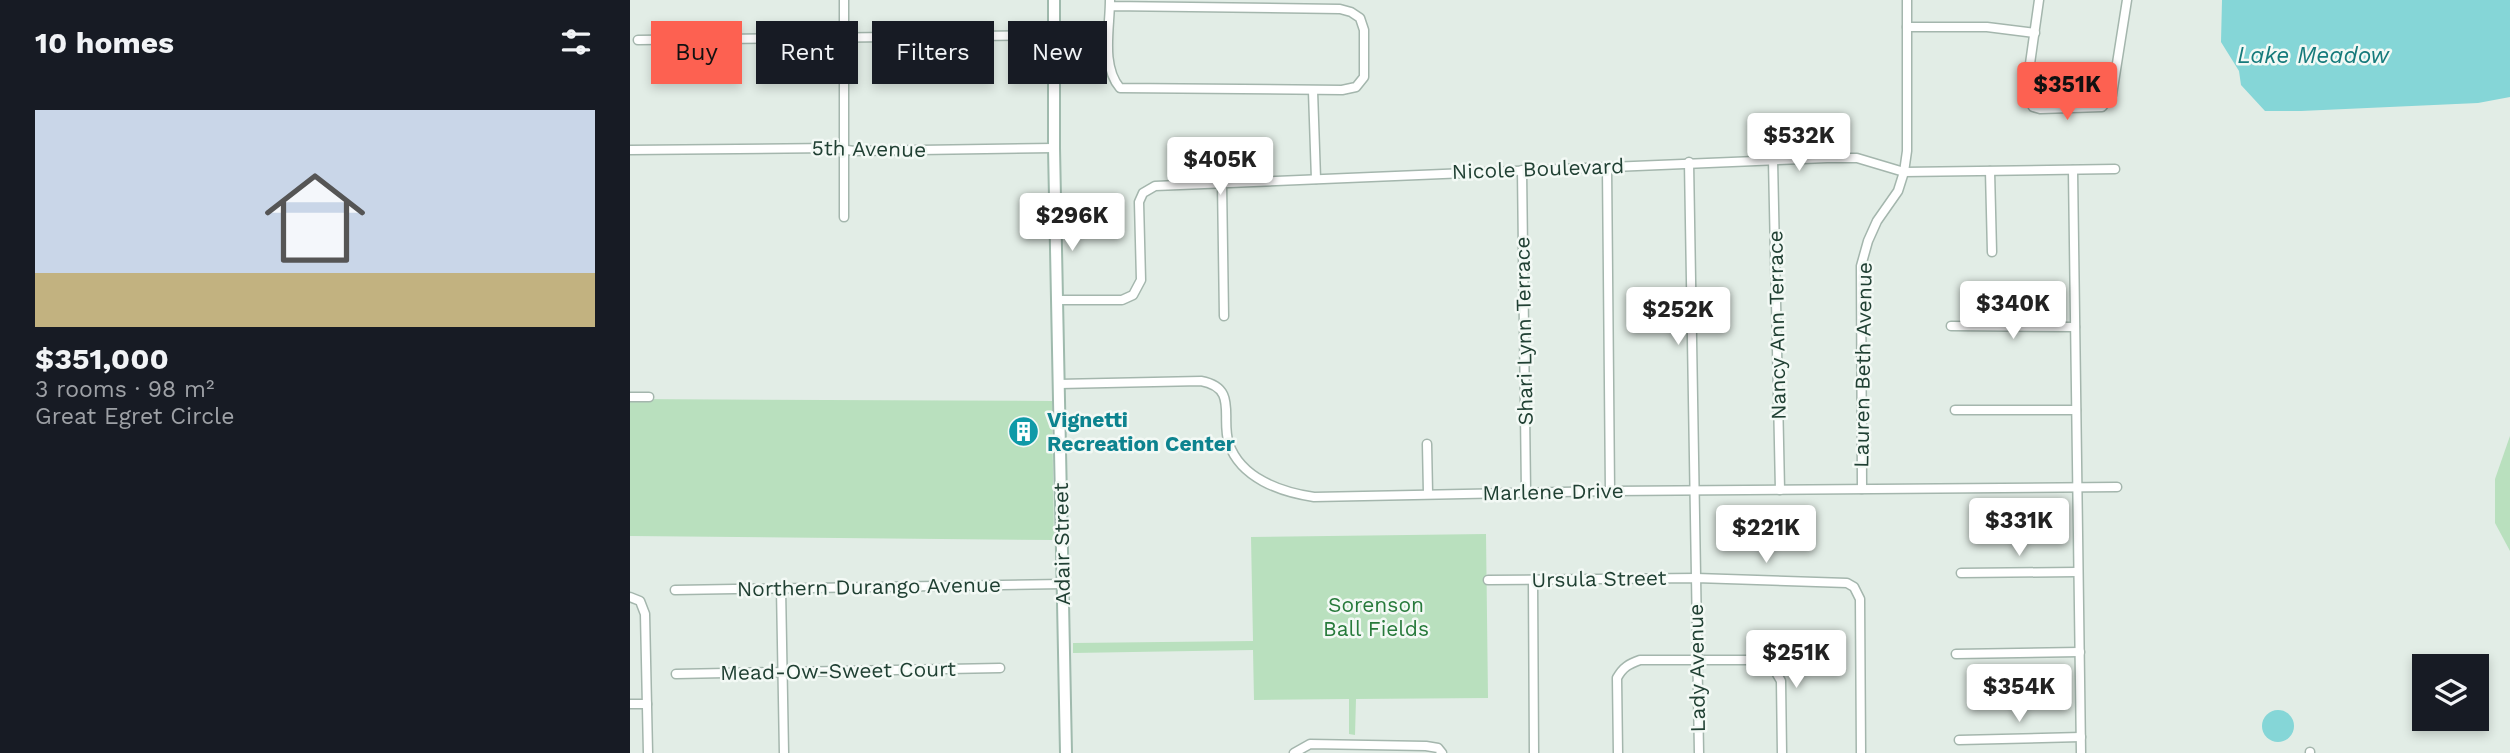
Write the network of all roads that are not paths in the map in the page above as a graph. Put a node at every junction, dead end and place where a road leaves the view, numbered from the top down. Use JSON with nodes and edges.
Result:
{"nodes":[{"id":1,"x":844,"y":0,"type":"edge"},
{"id":2,"x":1055,"y":0,"type":"edge"},
{"id":3,"x":1907,"y":0,"type":"edge"},
{"id":4,"x":2039,"y":0,"type":"edge"},
{"id":5,"x":2127,"y":0,"type":"edge"},
{"id":6,"x":1110,"y":3,"type":"edge"},
{"id":7,"x":844,"y":21,"type":"edge"},
{"id":8,"x":1054,"y":21,"type":"edge"},
{"id":9,"x":1907,"y":27,"type":"junction"},
{"id":10,"x":2035,"y":33,"type":"junction"},
{"id":11,"x":1008,"y":35,"type":"edge"},
{"id":12,"x":858,"y":36,"type":"edge"},
{"id":13,"x":756,"y":38,"type":"edge"},
{"id":14,"x":638,"y":40,"type":"dead end"},
{"id":15,"x":844,"y":84,"type":"edge"},
{"id":16,"x":1054,"y":84,"type":"edge"},
{"id":17,"x":1313,"y":91,"type":"junction"},
{"id":18,"x":1054,"y":148,"type":"junction"},
{"id":19,"x":630,"y":150,"type":"edge"},
{"id":20,"x":844,"y":150,"type":"junction"},
{"id":21,"x":1773,"y":160,"type":"junction"},
{"id":22,"x":1689,"y":162,"type":"junction"},
{"id":23,"x":1607,"y":167,"type":"junction"},
{"id":24,"x":2115,"y":169,"type":"dead end"},
{"id":25,"x":1522,"y":170,"type":"junction"},
{"id":26,"x":2073,"y":170,"type":"junction"},
{"id":27,"x":1990,"y":171,"type":"junction"},
{"id":28,"x":1904,"y":172,"type":"junction"},
{"id":29,"x":1316,"y":179,"type":"junction"},
{"id":30,"x":1222,"y":183,"type":"junction"},
{"id":31,"x":844,"y":217,"type":"dead end"},
{"id":32,"x":1992,"y":252,"type":"dead end"},
{"id":33,"x":1057,"y":300,"type":"junction"},
{"id":34,"x":1224,"y":316,"type":"dead end"},
{"id":35,"x":1951,"y":326,"type":"dead end"},
{"id":36,"x":2075,"y":327,"type":"junction"},
{"id":37,"x":1059,"y":384,"type":"junction"},
{"id":38,"x":630,"y":397,"type":"edge"},
{"id":39,"x":649,"y":397,"type":"dead end"},
{"id":40,"x":1955,"y":410,"type":"dead end"},
{"id":41,"x":2076,"y":410,"type":"junction"},
{"id":42,"x":1427,"y":444,"type":"dead end"},
{"id":43,"x":2077,"y":487,"type":"junction"},
{"id":44,"x":2117,"y":487,"type":"dead end"},
{"id":45,"x":1862,"y":489,"type":"junction"},
{"id":46,"x":1780,"y":490,"type":"junction"},
{"id":47,"x":1610,"y":491,"type":"junction"},
{"id":48,"x":1695,"y":491,"type":"junction"},
{"id":49,"x":1527,"y":492,"type":"junction"},
{"id":50,"x":1428,"y":494,"type":"junction"},
{"id":51,"x":2077,"y":572,"type":"junction"},
{"id":52,"x":1961,"y":573,"type":"dead end"},
{"id":53,"x":1696,"y":578,"type":"junction"},
{"id":54,"x":1488,"y":580,"type":"dead end"},
{"id":55,"x":1533,"y":580,"type":"junction"},
{"id":56,"x":1063,"y":584,"type":"junction"},
{"id":57,"x":781,"y":588,"type":"junction"},
{"id":58,"x":676,"y":590,"type":"dead end"},
{"id":59,"x":630,"y":597,"type":"edge"},
{"id":60,"x":2080,"y":652,"type":"junction"},
{"id":61,"x":1956,"y":654,"type":"dead end"},
{"id":62,"x":1698,"y":660,"type":"junction"},
{"id":63,"x":1000,"y":668,"type":"dead end"},
{"id":64,"x":782,"y":672,"type":"junction"},
{"id":65,"x":676,"y":674,"type":"dead end"},
{"id":66,"x":630,"y":704,"type":"edge"},
{"id":67,"x":646,"y":704,"type":"junction"},
{"id":68,"x":2081,"y":737,"type":"junction"},
{"id":69,"x":1959,"y":740,"type":"dead end"},
{"id":70,"x":648,"y":753,"type":"edge"},
{"id":71,"x":784,"y":753,"type":"edge"},
{"id":72,"x":1066,"y":753,"type":"edge"},
{"id":73,"x":1294,"y":753,"type":"edge"},
{"id":74,"x":1442,"y":753,"type":"edge"},
{"id":75,"x":1534,"y":753,"type":"edge"},
{"id":76,"x":1618,"y":753,"type":"edge"},
{"id":77,"x":1699,"y":753,"type":"edge"},
{"id":78,"x":1782,"y":753,"type":"edge"},
{"id":79,"x":1861,"y":753,"type":"edge"},
{"id":80,"x":2081,"y":753,"type":"edge"}],
"edges":[{"from":1,"to":7,"type":"street"},
{"from":2,"to":8,"type":"street","name":"Adair Street"},
{"from":3,"to":9,"type":"street","name":"Lauren Beth Avenue"},
{"from":4,"to":10,"type":"street"},
{"from":5,"to":10,"type":"street"},
{"from":6,"to":17,"type":"street"},
{"from":6,"to":17,"type":"street"},
{"from":9,"to":10,"type":"street"},
{"from":9,"to":28,"type":"street","name":"Lauren Beth Avenue"},
{"from":11,"to":12,"type":"street"},
{"from":13,"to":14,"type":"street"},
{"from":15,"to":20,"type":"street"},
{"from":16,"to":18,"type":"street","name":"Adair Street"},
{"from":17,"to":29,"type":"street"},
{"from":18,"to":20,"type":"street","name":"5th Avenue"},
{"from":18,"to":33,"type":"street","name":"Adair Street"},
{"from":19,"to":20,"type":"street","name":"5th Avenue"},
{"from":20,"to":31,"type":"street"},
{"from":21,"to":22,"type":"street","name":"Nicole Boulevard"},
{"from":21,"to":28,"type":"street","name":"Nicole Boulevard"},
{"from":21,"to":46,"type":"street","name":"Nancy Ann Terrace"},
{"from":22,"to":23,"type":"street","name":"Nicole Boulevard"},
{"from":22,"to":48,"type":"street","name":"Lady Avenue"},
{"from":23,"to":25,"type":"street","name":"Nicole Boulevard"},
{"from":23,"to":47,"type":"street"},
{"from":24,"to":26,"type":"street","name":"Nicole Boulevard"},
{"from":25,"to":29,"type":"street","name":"Nicole Boulevard"},
{"from":25,"to":49,"type":"street","name":"Shari Lynn Terrace"},
{"from":26,"to":27,"type":"street","name":"Nicole Boulevard"},
{"from":26,"to":36,"type":"street"},
{"from":27,"to":28,"type":"street","name":"Nicole Boulevard"},
{"from":27,"to":32,"type":"street"},
{"from":28,"to":45,"type":"street","name":"Lauren Beth Avenue"},
{"from":29,"to":30,"type":"street","name":"Nicole Boulevard"},
{"from":30,"to":33,"type":"street","name":"Nicole Boulevard"},
{"from":30,"to":34,"type":"street"},
{"from":33,"to":37,"type":"street","name":"Adair Street"},
{"from":35,"to":36,"type":"street"},
{"from":36,"to":41,"type":"street"},
{"from":37,"to":50,"type":"street","name":"Marlene Drive"},
{"from":37,"to":56,"type":"street","name":"Adair Street"},
{"from":38,"to":39,"type":"street"},
{"from":40,"to":41,"type":"street"},
{"from":41,"to":43,"type":"street"},
{"from":42,"to":50,"type":"street"},
{"from":43,"to":44,"type":"street","name":"Marlene Drive"},
{"from":43,"to":45,"type":"street","name":"Marlene Drive"},
{"from":43,"to":51,"type":"street"},
{"from":45,"to":46,"type":"street","name":"Marlene Drive"},
{"from":46,"to":48,"type":"street","name":"Marlene Drive"},
{"from":47,"to":48,"type":"street","name":"Marlene Drive"},
{"from":47,"to":49,"type":"street","name":"Marlene Drive"},
{"from":48,"to":53,"type":"street","name":"Lady Avenue"},
{"from":49,"to":50,"type":"street","name":"Marlene Drive"},
{"from":51,"to":52,"type":"street"},
{"from":51,"to":60,"type":"street"},
{"from":53,"to":55,"type":"street","name":"Ursula Street"},
{"from":53,"to":62,"type":"street","name":"Lady Avenue"},
{"from":53,"to":79,"type":"street","name":"Ursula Street"},
{"from":54,"to":55,"type":"street","name":"Ursula Street"},
{"from":55,"to":75,"type":"street"},
{"from":56,"to":57,"type":"street","name":"Northern Durango Avenue"},
{"from":56,"to":72,"type":"street","name":"Adair Street"},
{"from":57,"to":58,"type":"street","name":"Northern Durango Avenue"},
{"from":57,"to":64,"type":"street"},
{"from":59,"to":67,"type":"street"},
{"from":60,"to":61,"type":"street"},
{"from":60,"to":68,"type":"street"},
{"from":62,"to":76,"type":"street"},
{"from":62,"to":77,"type":"street","name":"Lady Avenue"},
{"from":62,"to":78,"type":"street"},
{"from":63,"to":64,"type":"street","name":"Mead-Ow-Sweet Court"},
{"from":64,"to":65,"type":"street","name":"Mead-Ow-Sweet Court"},
{"from":64,"to":71,"type":"street"},
{"from":66,"to":67,"type":"street"},
{"from":67,"to":70,"type":"street"},
{"from":68,"to":69,"type":"street"},
{"from":68,"to":80,"type":"street"},
{"from":73,"to":74,"type":"street"}]}
